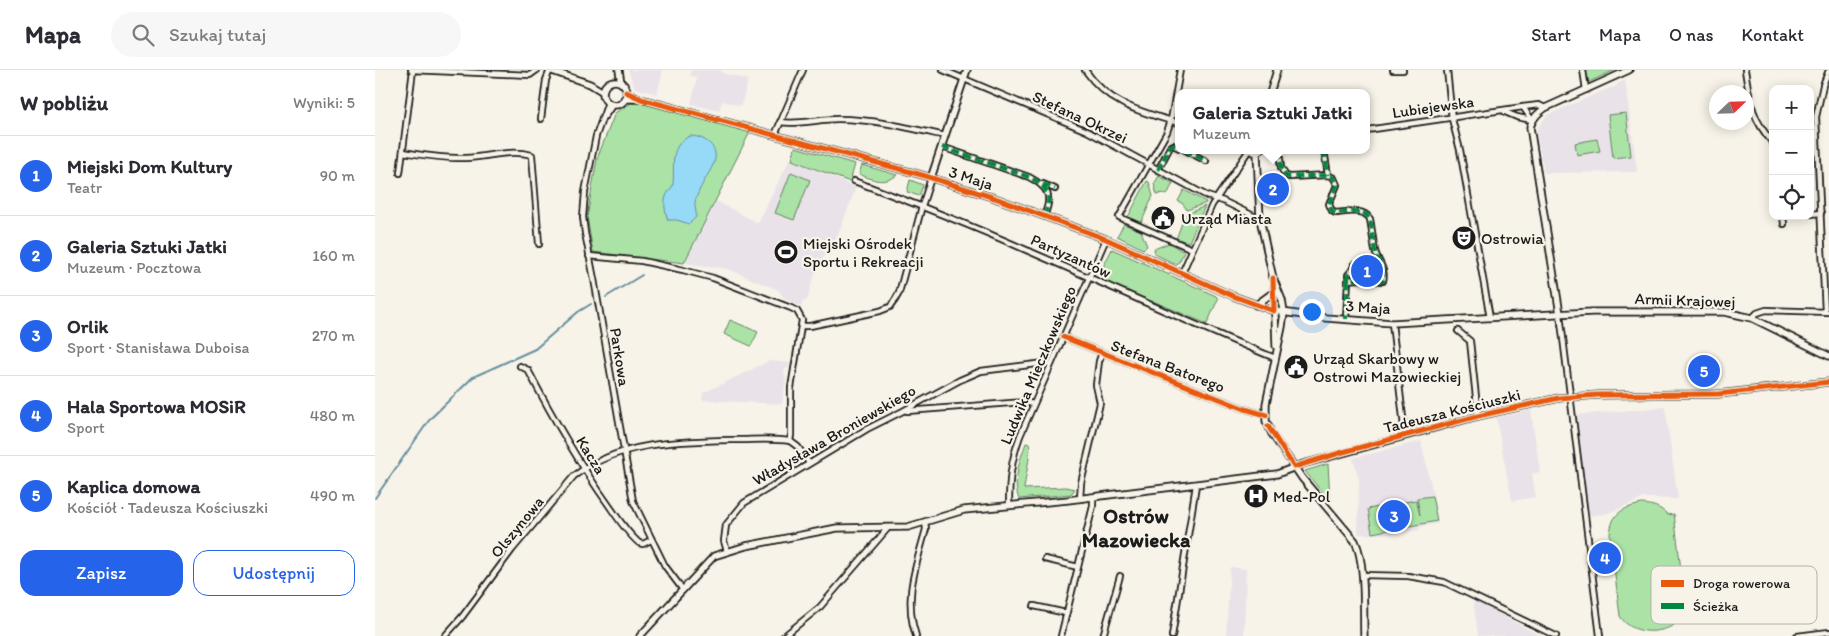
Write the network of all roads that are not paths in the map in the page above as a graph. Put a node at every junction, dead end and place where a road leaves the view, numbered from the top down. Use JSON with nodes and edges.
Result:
{"nodes":[{"id":1,"x":412,"y":70,"type":"edge"},
{"id":2,"x":537,"y":70,"type":"edge"},
{"id":3,"x":549,"y":70,"type":"edge"},
{"id":4,"x":619,"y":70,"type":"edge"},
{"id":5,"x":803,"y":70,"type":"edge"},
{"id":6,"x":943,"y":70,"type":"edge"},
{"id":7,"x":967,"y":70,"type":"edge"},
{"id":8,"x":1085,"y":70,"type":"edge"},
{"id":9,"x":1180,"y":70,"type":"edge"},
{"id":10,"x":1277,"y":70,"type":"edge"},
{"id":11,"x":1393,"y":70,"type":"edge"},
{"id":12,"x":1403,"y":70,"type":"edge"},
{"id":13,"x":1447,"y":70,"type":"edge"},
{"id":14,"x":1583,"y":70,"type":"edge"},
{"id":15,"x":1629,"y":70,"type":"edge"},
{"id":16,"x":1745,"y":70,"type":"edge"},
{"id":17,"x":1829,"y":70,"type":"edge"},
{"id":18,"x":965,"y":79,"type":"junction"},
{"id":19,"x":618,"y":82,"type":"junction"},
{"id":20,"x":604,"y":89,"type":"junction"},
{"id":21,"x":1177,"y":89,"type":"edge"},
{"id":22,"x":1271,"y":89,"type":"edge"},
{"id":23,"x":1586,"y":90,"type":"junction"},
{"id":24,"x":626,"y":92,"type":"junction"},
{"id":25,"x":1175,"y":98,"type":"edge"},
{"id":26,"x":624,"y":99,"type":"junction"},
{"id":27,"x":641,"y":99,"type":"junction"},
{"id":28,"x":610,"y":103,"type":"junction"},
{"id":29,"x":1523,"y":107,"type":"junction"},
{"id":30,"x":1545,"y":108,"type":"junction"},
{"id":31,"x":1503,"y":111,"type":"junction"},
{"id":32,"x":541,"y":119,"type":"dead end"},
{"id":33,"x":1452,"y":119,"type":"junction"},
{"id":34,"x":1171,"y":120,"type":"junction"},
{"id":35,"x":1532,"y":120,"type":"junction"},
{"id":36,"x":780,"y":122,"type":"junction"},
{"id":37,"x":1175,"y":122,"type":"edge"},
{"id":38,"x":1370,"y":130,"type":"edge"},
{"id":39,"x":775,"y":135,"type":"junction"},
{"id":40,"x":945,"y":136,"type":"junction"},
{"id":41,"x":1769,"y":139,"type":"edge"},
{"id":42,"x":1175,"y":146,"type":"edge"},
{"id":43,"x":942,"y":148,"type":"junction"},
{"id":44,"x":403,"y":152,"type":"junction"},
{"id":45,"x":1193,"y":154,"type":"edge"},
{"id":46,"x":1247,"y":154,"type":"edge"},
{"id":47,"x":1259,"y":154,"type":"edge"},
{"id":48,"x":1279,"y":154,"type":"edge"},
{"id":49,"x":1325,"y":154,"type":"edge"},
{"id":50,"x":1207,"y":161,"type":"dead end"},
{"id":51,"x":1149,"y":165,"type":"junction"},
{"id":52,"x":1159,"y":170,"type":"junction"},
{"id":53,"x":400,"y":173,"type":"dead end"},
{"id":54,"x":1328,"y":175,"type":"junction"},
{"id":55,"x":931,"y":178,"type":"junction"},
{"id":56,"x":854,"y":181,"type":"dead end"},
{"id":57,"x":1043,"y":184,"type":"junction"},
{"id":58,"x":1055,"y":189,"type":"dead end"},
{"id":59,"x":1215,"y":199,"type":"junction"},
{"id":60,"x":922,"y":206,"type":"junction"},
{"id":61,"x":1821,"y":213,"type":"junction"},
{"id":62,"x":1814,"y":214,"type":"edge"},
{"id":63,"x":1044,"y":216,"type":"junction"},
{"id":64,"x":1260,"y":219,"type":"junction"},
{"id":65,"x":1784,"y":220,"type":"edge"},
{"id":66,"x":1784,"y":224,"type":"dead end"},
{"id":67,"x":1105,"y":239,"type":"junction"},
{"id":68,"x":539,"y":244,"type":"dead end"},
{"id":69,"x":1192,"y":249,"type":"junction"},
{"id":70,"x":589,"y":256,"type":"junction"},
{"id":71,"x":1355,"y":264,"type":"dead end"},
{"id":72,"x":1182,"y":273,"type":"junction"},
{"id":73,"x":1088,"y":278,"type":"junction"},
{"id":74,"x":1273,"y":278,"type":"junction"},
{"id":75,"x":1348,"y":280,"type":"junction"},
{"id":76,"x":1274,"y":292,"type":"junction"},
{"id":77,"x":1256,"y":305,"type":"junction"},
{"id":78,"x":1274,"y":311,"type":"junction"},
{"id":79,"x":1827,"y":312,"type":"edge"},
{"id":80,"x":1284,"y":313,"type":"junction"},
{"id":81,"x":1560,"y":314,"type":"junction"},
{"id":82,"x":1490,"y":318,"type":"junction"},
{"id":83,"x":1752,"y":318,"type":"junction"},
{"id":84,"x":1346,"y":319,"type":"junction"},
{"id":85,"x":1392,"y":323,"type":"junction"},
{"id":86,"x":801,"y":326,"type":"junction"},
{"id":87,"x":1458,"y":331,"type":"dead end"},
{"id":88,"x":1063,"y":337,"type":"junction"},
{"id":89,"x":1277,"y":350,"type":"junction"},
{"id":90,"x":1102,"y":353,"type":"junction"},
{"id":91,"x":1829,"y":356,"type":"edge"},
{"id":92,"x":1275,"y":358,"type":"junction"},
{"id":93,"x":1050,"y":364,"type":"junction"},
{"id":94,"x":520,"y":366,"type":"dead end"},
{"id":95,"x":1829,"y":382,"type":"edge"},
{"id":96,"x":1570,"y":397,"type":"junction"},
{"id":97,"x":1033,"y":404,"type":"junction"},
{"id":98,"x":903,"y":411,"type":"junction"},
{"id":99,"x":1265,"y":415,"type":"junction"},
{"id":100,"x":1478,"y":416,"type":"junction"},
{"id":101,"x":1405,"y":435,"type":"junction"},
{"id":102,"x":790,"y":441,"type":"junction"},
{"id":103,"x":623,"y":452,"type":"junction"},
{"id":104,"x":809,"y":463,"type":"junction"},
{"id":105,"x":1294,"y":467,"type":"junction"},
{"id":106,"x":585,"y":468,"type":"junction"},
{"id":107,"x":1196,"y":485,"type":"junction"},
{"id":108,"x":1093,"y":497,"type":"junction"},
{"id":109,"x":1080,"y":498,"type":"junction"},
{"id":110,"x":1009,"y":506,"type":"junction"},
{"id":111,"x":925,"y":522,"type":"junction"},
{"id":112,"x":888,"y":528,"type":"junction"},
{"id":113,"x":651,"y":540,"type":"junction"},
{"id":114,"x":727,"y":552,"type":"junction"},
{"id":115,"x":1045,"y":559,"type":"dead end"},
{"id":116,"x":1078,"y":567,"type":"junction"},
{"id":117,"x":1362,"y":575,"type":"junction"},
{"id":118,"x":1120,"y":576,"type":"dead end"},
{"id":119,"x":683,"y":590,"type":"junction"},
{"id":120,"x":1034,"y":606,"type":"dead end"},
{"id":121,"x":1066,"y":613,"type":"junction"},
{"id":122,"x":1829,"y":632,"type":"edge"},
{"id":123,"x":445,"y":636,"type":"edge"},
{"id":124,"x":640,"y":636,"type":"edge"},
{"id":125,"x":784,"y":636,"type":"edge"},
{"id":126,"x":916,"y":636,"type":"edge"},
{"id":127,"x":1061,"y":636,"type":"edge"},
{"id":128,"x":1103,"y":636,"type":"edge"},
{"id":129,"x":1172,"y":636,"type":"edge"},
{"id":130,"x":1363,"y":636,"type":"edge"},
{"id":131,"x":1556,"y":636,"type":"edge"},
{"id":132,"x":1600,"y":636,"type":"edge"},
{"id":133,"x":1797,"y":636,"type":"edge"}],
"edges":[{"from":1,"to":2,"type":"street"},
{"from":1,"to":44,"type":"street"},
{"from":3,"to":20,"type":"street"},
{"from":3,"to":32,"type":"street"},
{"from":4,"to":19,"type":"street"},
{"from":5,"to":36,"type":"street"},
{"from":6,"to":18,"type":"street","name":"Stefana Okrzei"},
{"from":7,"to":18,"type":"street"},
{"from":8,"to":34,"type":"street"},
{"from":9,"to":21,"type":"street"},
{"from":10,"to":22,"type":"street"},
{"from":11,"to":12,"type":"street"},
{"from":13,"to":33,"type":"street"},
{"from":14,"to":23,"type":"street"},
{"from":15,"to":23,"type":"street","name":"Lubiejewska"},
{"from":16,"to":41,"type":"street"},
{"from":17,"to":61,"type":"street"},
{"from":18,"to":40,"type":"street"},
{"from":18,"to":51,"type":"street","name":"Stefana Okrzei"},
{"from":19,"to":20,"type":"street"},
{"from":19,"to":24,"type":"street"},
{"from":20,"to":28,"type":"street"},
{"from":23,"to":30,"type":"street","name":"Lubiejewska"},
{"from":24,"to":26,"type":"street"},
{"from":24,"to":27,"type":"street","name":"3 Maja"},
{"from":25,"to":34,"type":"street"},
{"from":26,"to":27,"type":"street","name":"3 Maja"},
{"from":26,"to":28,"type":"street"},
{"from":27,"to":39,"type":"street","name":"3 Maja"},
{"from":28,"to":70,"type":"street","name":"Parkowa"},
{"from":29,"to":30,"type":"street","name":"Lubiejewska"},
{"from":29,"to":31,"type":"street","name":"Lubiejewska"},
{"from":29,"to":35,"type":"street"},
{"from":30,"to":35,"type":"street","name":"Lubiejewska"},
{"from":31,"to":33,"type":"street","name":"Lubiejewska"},
{"from":31,"to":35,"type":"street","name":"Lubiejewska"},
{"from":33,"to":38,"type":"street","name":"Lubiejewska"},
{"from":33,"to":82,"type":"street"},
{"from":34,"to":37,"type":"street"},
{"from":34,"to":51,"type":"street"},
{"from":35,"to":81,"type":"street"},
{"from":36,"to":39,"type":"street"},
{"from":36,"to":40,"type":"street"},
{"from":39,"to":55,"type":"street","name":"3 Maja"},
{"from":40,"to":43,"type":"street"},
{"from":42,"to":52,"type":"street"},
{"from":43,"to":55,"type":"street"},
{"from":43,"to":57,"type":"street"},
{"from":44,"to":53,"type":"street"},
{"from":44,"to":68,"type":"street"},
{"from":45,"to":50,"type":"street"},
{"from":46,"to":59,"type":"street"},
{"from":47,"to":64,"type":"street"},
{"from":48,"to":54,"type":"street"},
{"from":49,"to":54,"type":"street"},
{"from":51,"to":52,"type":"street","name":"Stefana Okrzei"},
{"from":51,"to":69,"type":"street"},
{"from":52,"to":59,"type":"street","name":"Stefana Okrzei"},
{"from":54,"to":75,"type":"street"},
{"from":55,"to":60,"type":"street"},
{"from":55,"to":63,"type":"street","name":"3 Maja"},
{"from":56,"to":60,"type":"street","name":"Partyzantów"},
{"from":57,"to":58,"type":"street"},
{"from":57,"to":63,"type":"street"},
{"from":59,"to":64,"type":"street","name":"Stefana Okrzei"},
{"from":59,"to":69,"type":"street"},
{"from":60,"to":73,"type":"street","name":"Partyzantów"},
{"from":60,"to":86,"type":"street"},
{"from":61,"to":62,"type":"street"},
{"from":61,"to":79,"type":"street"},
{"from":63,"to":67,"type":"street","name":"3 Maja"},
{"from":64,"to":74,"type":"street"},
{"from":65,"to":66,"type":"street"},
{"from":67,"to":72,"type":"street","name":"3 Maja"},
{"from":67,"to":73,"type":"street","name":"Ludwika Mieczkowskiego"},
{"from":69,"to":72,"type":"street"},
{"from":70,"to":86,"type":"street"},
{"from":70,"to":103,"type":"street","name":"Parkowa"},
{"from":71,"to":75,"type":"street"},
{"from":72,"to":77,"type":"street","name":"3 Maja"},
{"from":73,"to":88,"type":"street","name":"Ludwika Mieczkowskiego"},
{"from":73,"to":92,"type":"street","name":"Partyzantów"},
{"from":74,"to":76,"type":"street"},
{"from":74,"to":80,"type":"street"},
{"from":75,"to":84,"type":"street"},
{"from":76,"to":77,"type":"street"},
{"from":76,"to":78,"type":"street"},
{"from":77,"to":78,"type":"street","name":"3 Maja"},
{"from":78,"to":80,"type":"street","name":"3 Maja"},
{"from":78,"to":89,"type":"street"},
{"from":79,"to":83,"type":"street"},
{"from":80,"to":84,"type":"street","name":"3 Maja"},
{"from":80,"to":89,"type":"street"},
{"from":81,"to":82,"type":"street","name":"3 Maja"},
{"from":81,"to":83,"type":"street","name":"Armii Krajowej"},
{"from":81,"to":96,"type":"street"},
{"from":82,"to":85,"type":"street","name":"3 Maja"},
{"from":83,"to":91,"type":"street","name":"Armii Krajowej"},
{"from":84,"to":85,"type":"street","name":"3 Maja"},
{"from":85,"to":101,"type":"street"},
{"from":86,"to":102,"type":"street"},
{"from":87,"to":100,"type":"street"},
{"from":88,"to":90,"type":"street","name":"Stefana Batorego"},
{"from":88,"to":93,"type":"street","name":"Ludwika Mieczkowskiego"},
{"from":89,"to":92,"type":"street"},
{"from":90,"to":99,"type":"street","name":"Stefana Batorego"},
{"from":90,"to":109,"type":"street"},
{"from":92,"to":99,"type":"street"},
{"from":93,"to":97,"type":"street","name":"Ludwika Mieczkowskiego"},
{"from":93,"to":98,"type":"street","name":"Władysława Broniewskiego"},
{"from":94,"to":106,"type":"street","name":"Kacza"},
{"from":95,"to":96,"type":"street","name":"Tadeusza Kościuszki"},
{"from":96,"to":100,"type":"street","name":"Tadeusza Kościuszki"},
{"from":96,"to":132,"type":"street"},
{"from":97,"to":98,"type":"street"},
{"from":97,"to":110,"type":"street","name":"Ludwika Mieczkowskiego"},
{"from":98,"to":104,"type":"street","name":"Władysława Broniewskiego"},
{"from":99,"to":105,"type":"street"},
{"from":100,"to":101,"type":"street","name":"Tadeusza Kościuszki"},
{"from":101,"to":105,"type":"street","name":"Tadeusza Kościuszki"},
{"from":102,"to":103,"type":"street","name":"Olszynowa"},
{"from":102,"to":104,"type":"street"},
{"from":103,"to":106,"type":"street","name":"Olszynowa"},
{"from":103,"to":113,"type":"street","name":"Parkowa"},
{"from":104,"to":114,"type":"street","name":"Władysława Broniewskiego"},
{"from":105,"to":107,"type":"street","name":"Tadeusza Kościuszki"},
{"from":105,"to":117,"type":"street"},
{"from":106,"to":113,"type":"street","name":"Kacza"},
{"from":106,"to":123,"type":"street","name":"Olszynowa"},
{"from":107,"to":108,"type":"street","name":"Tadeusza Kościuszki"},
{"from":107,"to":129,"type":"street"},
{"from":108,"to":109,"type":"street","name":"Tadeusza Kościuszki"},
{"from":108,"to":116,"type":"street"},
{"from":109,"to":110,"type":"street","name":"Tadeusza Kościuszki"},
{"from":110,"to":111,"type":"street","name":"Tadeusza Kościuszki"},
{"from":111,"to":112,"type":"street","name":"Tadeusza Kościuszki"},
{"from":111,"to":126,"type":"street"},
{"from":112,"to":114,"type":"street","name":"Tadeusza Kościuszki"},
{"from":112,"to":125,"type":"street"},
{"from":113,"to":119,"type":"street","name":"Parkowa"},
{"from":114,"to":119,"type":"street"},
{"from":115,"to":116,"type":"street"},
{"from":116,"to":121,"type":"street"},
{"from":117,"to":130,"type":"street"},
{"from":117,"to":131,"type":"street"},
{"from":118,"to":128,"type":"street"},
{"from":119,"to":124,"type":"street"},
{"from":120,"to":121,"type":"street"},
{"from":121,"to":127,"type":"street"},
{"from":122,"to":133,"type":"street"}]}
